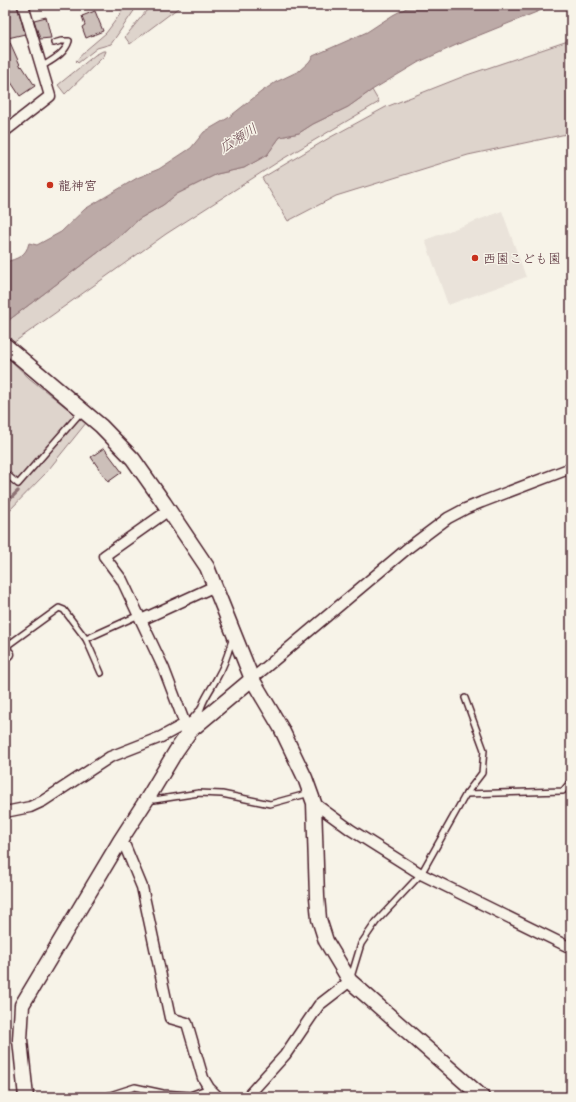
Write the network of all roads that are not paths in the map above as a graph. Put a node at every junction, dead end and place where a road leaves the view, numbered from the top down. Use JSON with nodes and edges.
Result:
{"nodes":[{"id":1,"x":23,"y":5,"type":"edge"},
{"id":2,"x":54,"y":43,"type":"dead end"},
{"id":3,"x":41,"y":67,"type":"junction"},
{"id":4,"x":5,"y":131,"type":"edge"},
{"id":5,"x":7,"y":347,"type":"edge"},
{"id":6,"x":83,"y":410,"type":"junction"},
{"id":7,"x":571,"y":468,"type":"edge"},
{"id":8,"x":5,"y":473,"type":"edge"},
{"id":9,"x":169,"y":510,"type":"junction"},
{"id":10,"x":215,"y":586,"type":"junction"},
{"id":11,"x":140,"y":617,"type":"junction"},
{"id":12,"x":86,"y":639,"type":"junction"},
{"id":13,"x":236,"y":640,"type":"junction"},
{"id":14,"x":7,"y":654,"type":"edge"},
{"id":15,"x":101,"y":673,"type":"dead end"},
{"id":16,"x":252,"y":679,"type":"junction"},
{"id":17,"x":465,"y":698,"type":"dead end"},
{"id":18,"x":194,"y":722,"type":"junction"},
{"id":19,"x":571,"y":781,"type":"edge"},
{"id":20,"x":466,"y":794,"type":"junction"},
{"id":21,"x":149,"y":796,"type":"junction"},
{"id":22,"x":313,"y":798,"type":"junction"},
{"id":23,"x":5,"y":812,"type":"edge"},
{"id":24,"x":120,"y":841,"type":"junction"},
{"id":25,"x":421,"y":874,"type":"junction"},
{"id":26,"x":571,"y":948,"type":"edge"},
{"id":27,"x":350,"y":981,"type":"junction"},
{"id":28,"x":209,"y":1088,"type":"junction"},
{"id":29,"x":26,"y":1097,"type":"edge"},
{"id":30,"x":104,"y":1097,"type":"edge"},
{"id":31,"x":218,"y":1097,"type":"edge"},
{"id":32,"x":247,"y":1097,"type":"edge"},
{"id":33,"x":482,"y":1097,"type":"edge"}],
"edges":[{"from":1,"to":3,"type":"street"},
{"from":2,"to":3,"type":"lane"},
{"from":3,"to":4,"type":"street"},
{"from":5,"to":6,"type":"street"},
{"from":6,"to":8,"type":"lane"},
{"from":6,"to":9,"type":"street"},
{"from":7,"to":16,"type":"street"},
{"from":9,"to":10,"type":"street"},
{"from":9,"to":11,"type":"street"},
{"from":10,"to":11,"type":"street"},
{"from":10,"to":13,"type":"street"},
{"from":11,"to":12,"type":"lane"},
{"from":11,"to":18,"type":"street"},
{"from":12,"to":14,"type":"lane"},
{"from":12,"to":15,"type":"lane"},
{"from":13,"to":16,"type":"street"},
{"from":13,"to":18,"type":"lane"},
{"from":16,"to":18,"type":"street"},
{"from":16,"to":22,"type":"street"},
{"from":17,"to":20,"type":"lane"},
{"from":18,"to":21,"type":"street"},
{"from":18,"to":23,"type":"street"},
{"from":19,"to":20,"type":"lane"},
{"from":20,"to":25,"type":"lane"},
{"from":21,"to":22,"type":"lane"},
{"from":21,"to":24,"type":"street"},
{"from":22,"to":25,"type":"street"},
{"from":22,"to":27,"type":"street"},
{"from":24,"to":28,"type":"street"},
{"from":24,"to":29,"type":"street"},
{"from":25,"to":26,"type":"street"},
{"from":25,"to":27,"type":"lane"},
{"from":27,"to":32,"type":"street"},
{"from":27,"to":33,"type":"street"},
{"from":28,"to":30,"type":"lane"},
{"from":28,"to":31,"type":"street"}]}
